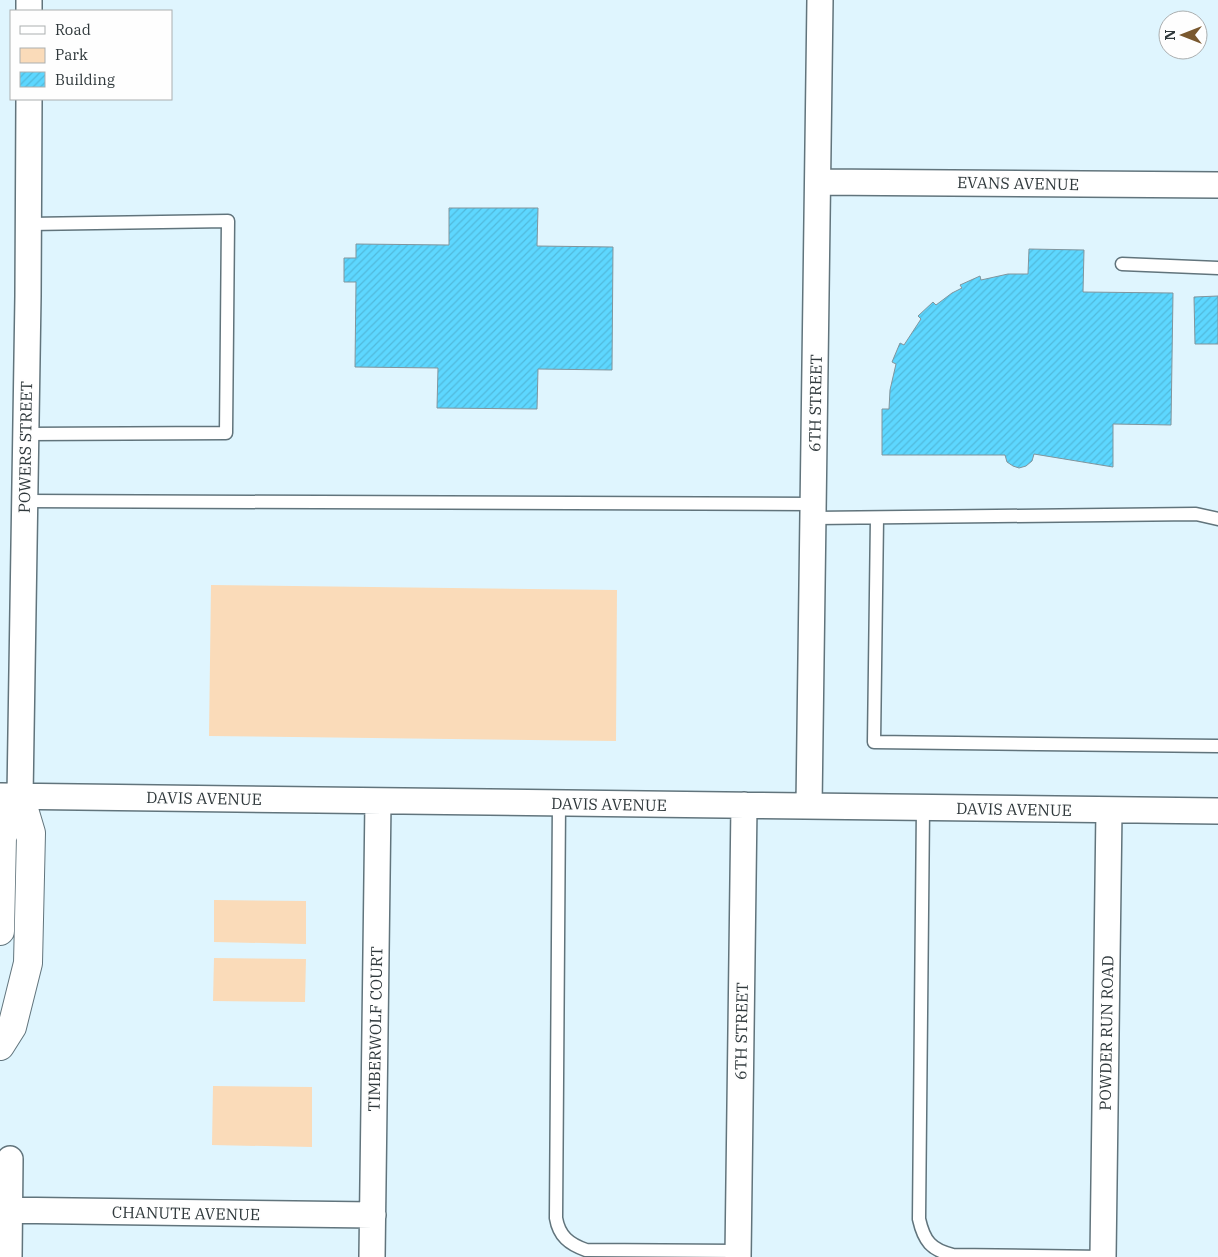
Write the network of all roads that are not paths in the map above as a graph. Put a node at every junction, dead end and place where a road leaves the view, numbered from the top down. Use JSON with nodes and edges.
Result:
{"nodes":[{"id":1,"x":820,"y":0,"type":"edge"},
{"id":2,"x":29,"y":100,"type":"edge"},
{"id":3,"x":818,"y":182,"type":"junction"},
{"id":4,"x":1218,"y":185,"type":"edge"},
{"id":5,"x":29,"y":224,"type":"junction"},
{"id":6,"x":1122,"y":264,"type":"dead end"},
{"id":7,"x":1218,"y":268,"type":"edge"},
{"id":8,"x":26,"y":434,"type":"junction"},
{"id":9,"x":24,"y":501,"type":"junction"},
{"id":10,"x":814,"y":511,"type":"junction"},
{"id":11,"x":877,"y":518,"type":"junction"},
{"id":12,"x":1218,"y":519,"type":"edge"},
{"id":13,"x":1218,"y":746,"type":"edge"},
{"id":14,"x":10,"y":796,"type":"edge"},
{"id":15,"x":378,"y":801,"type":"junction"},
{"id":16,"x":559,"y":803,"type":"junction"},
{"id":17,"x":744,"y":805,"type":"junction"},
{"id":18,"x":809,"y":806,"type":"junction"},
{"id":19,"x":923,"y":808,"type":"junction"},
{"id":20,"x":1109,"y":810,"type":"junction"},
{"id":21,"x":1218,"y":811,"type":"edge"},
{"id":22,"x":0,"y":931,"type":"edge"},
{"id":23,"x":0,"y":1046,"type":"edge"},
{"id":24,"x":10,"y":1159,"type":"dead end"},
{"id":25,"x":5,"y":1210,"type":"edge"},
{"id":26,"x":373,"y":1215,"type":"junction"},
{"id":27,"x":738,"y":1254,"type":"edge"},
{"id":28,"x":9,"y":1257,"type":"edge"},
{"id":29,"x":372,"y":1257,"type":"edge"},
{"id":30,"x":1103,"y":1257,"type":"edge"}],
"edges":[{"from":1,"to":3,"type":"street","name":"6TH STREET"},
{"from":2,"to":5,"type":"street","name":"POWERS STREET"},
{"from":3,"to":4,"type":"street","name":"EVANS AVENUE"},
{"from":3,"to":10,"type":"street","name":"6TH STREET"},
{"from":5,"to":8,"type":"street","name":"POWERS STREET"},
{"from":5,"to":8,"type":"lane"},
{"from":6,"to":7,"type":"lane"},
{"from":8,"to":9,"type":"street","name":"POWERS STREET"},
{"from":9,"to":10,"type":"lane"},
{"from":9,"to":14,"type":"street","name":"POWERS STREET"},
{"from":10,"to":11,"type":"lane"},
{"from":10,"to":18,"type":"street","name":"6TH STREET"},
{"from":11,"to":12,"type":"lane"},
{"from":11,"to":13,"type":"lane"},
{"from":14,"to":15,"type":"street","name":"DAVIS AVENUE"},
{"from":14,"to":22,"type":"street"},
{"from":14,"to":23,"type":"street"},
{"from":15,"to":16,"type":"street","name":"DAVIS AVENUE"},
{"from":15,"to":26,"type":"street","name":"TIMBERWOLF COURT"},
{"from":16,"to":17,"type":"street","name":"DAVIS AVENUE"},
{"from":16,"to":27,"type":"lane"},
{"from":17,"to":18,"type":"street","name":"DAVIS AVENUE"},
{"from":17,"to":27,"type":"street","name":"6TH STREET"},
{"from":18,"to":19,"type":"street","name":"DAVIS AVENUE"},
{"from":19,"to":20,"type":"street","name":"DAVIS AVENUE"},
{"from":19,"to":30,"type":"lane"},
{"from":20,"to":21,"type":"street","name":"DAVIS AVENUE"},
{"from":20,"to":30,"type":"street","name":"POWDER RUN ROAD"},
{"from":24,"to":25,"type":"street"},
{"from":25,"to":26,"type":"street","name":"CHANUTE AVENUE"},
{"from":25,"to":28,"type":"street"},
{"from":26,"to":29,"type":"street","name":"TIMBERWOLF COURT"}]}
